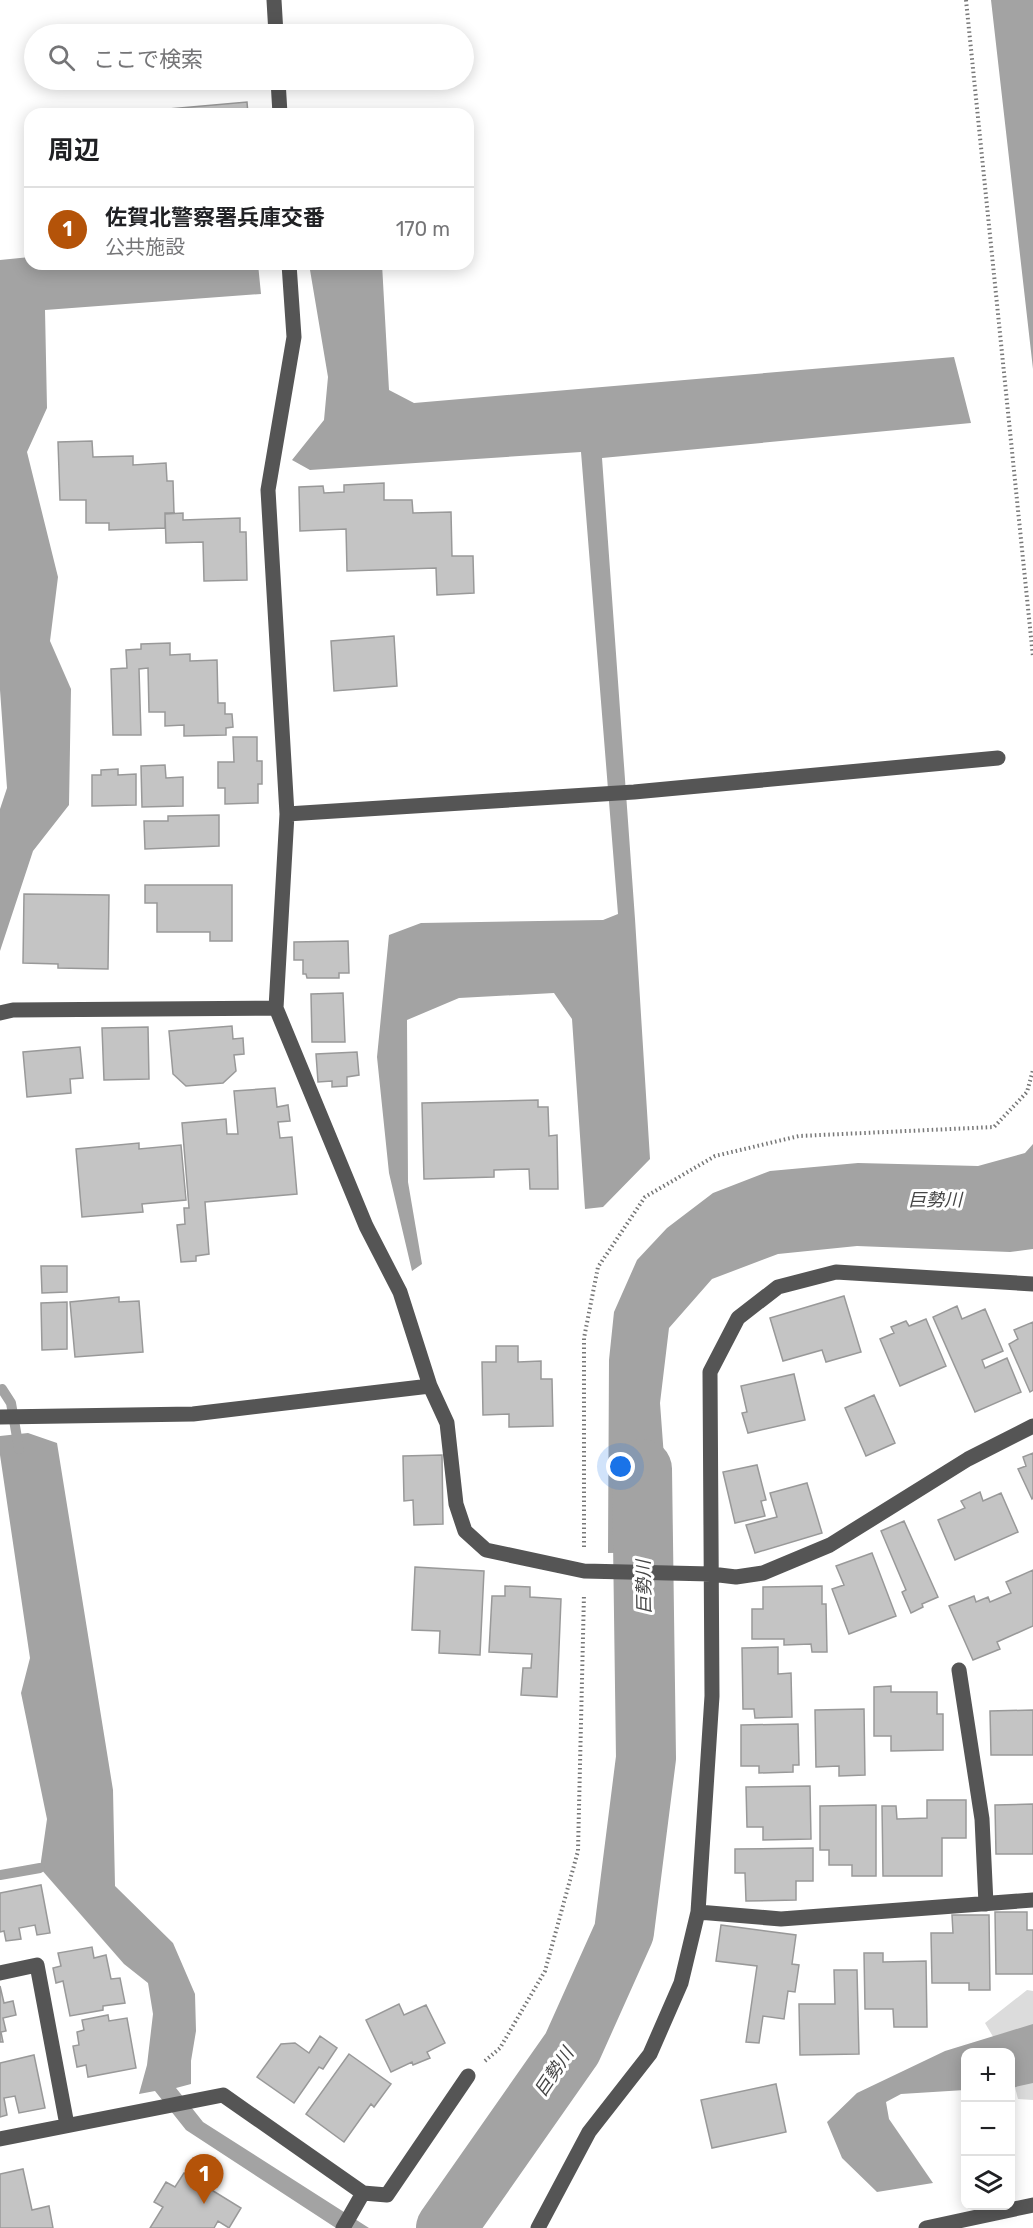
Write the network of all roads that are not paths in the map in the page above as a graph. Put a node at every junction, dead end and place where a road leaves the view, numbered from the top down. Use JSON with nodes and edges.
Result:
{"nodes":[{"id":1,"x":274,"y":0,"type":"edge"},
{"id":2,"x":275,"y":24,"type":"edge"},
{"id":3,"x":279,"y":90,"type":"edge"},
{"id":4,"x":280,"y":108,"type":"edge"},
{"id":5,"x":289,"y":270,"type":"edge"},
{"id":6,"x":998,"y":758,"type":"dead end"},
{"id":7,"x":287,"y":814,"type":"junction"},
{"id":8,"x":276,"y":1008,"type":"junction"},
{"id":9,"x":6,"y":1011,"type":"edge"},
{"id":10,"x":1033,"y":1284,"type":"edge"},
{"id":11,"x":430,"y":1386,"type":"junction"},
{"id":12,"x":2,"y":1417,"type":"edge"},
{"id":13,"x":1033,"y":1426,"type":"edge"},
{"id":14,"x":711,"y":1574,"type":"junction"},
{"id":15,"x":959,"y":1670,"type":"dead end"},
{"id":16,"x":1033,"y":1900,"type":"edge"},
{"id":17,"x":986,"y":1904,"type":"junction"},
{"id":18,"x":698,"y":1912,"type":"junction"},
{"id":19,"x":0,"y":1973,"type":"edge"},
{"id":20,"x":468,"y":2076,"type":"road end"},
{"id":21,"x":67,"y":2126,"type":"junction"},
{"id":22,"x":0,"y":2139,"type":"edge"},
{"id":23,"x":363,"y":2193,"type":"junction"},
{"id":24,"x":1033,"y":2205,"type":"edge"},
{"id":25,"x":343,"y":2228,"type":"edge"},
{"id":26,"x":538,"y":2228,"type":"edge"},
{"id":27,"x":926,"y":2228,"type":"edge"}],
"edges":[{"from":1,"to":2,"type":"street"},
{"from":3,"to":4,"type":"street"},
{"from":5,"to":7,"type":"street"},
{"from":6,"to":7,"type":"street"},
{"from":7,"to":8,"type":"street"},
{"from":8,"to":9,"type":"street"},
{"from":8,"to":11,"type":"street"},
{"from":10,"to":14,"type":"street"},
{"from":11,"to":12,"type":"street"},
{"from":11,"to":14,"type":"street"},
{"from":13,"to":14,"type":"street"},
{"from":14,"to":18,"type":"street"},
{"from":15,"to":17,"type":"street"},
{"from":16,"to":17,"type":"street"},
{"from":17,"to":18,"type":"street"},
{"from":18,"to":26,"type":"street"},
{"from":19,"to":21,"type":"street"},
{"from":20,"to":23,"type":"street"},
{"from":21,"to":22,"type":"street"},
{"from":21,"to":23,"type":"street"},
{"from":23,"to":25,"type":"street"},
{"from":24,"to":27,"type":"street"}]}
